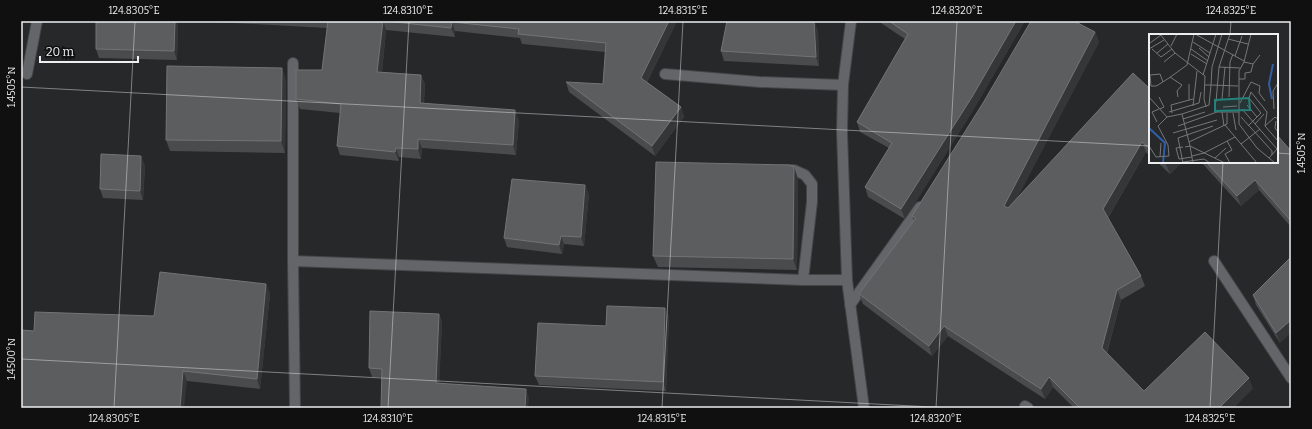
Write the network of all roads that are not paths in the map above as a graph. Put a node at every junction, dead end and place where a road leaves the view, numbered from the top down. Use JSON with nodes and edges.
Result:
{"nodes":[{"id":1,"x":37,"y":21,"type":"edge"},
{"id":2,"x":851,"y":21,"type":"edge"},
{"id":3,"x":293,"y":63,"type":"dead end"},
{"id":4,"x":27,"y":74,"type":"dead end"},
{"id":5,"x":665,"y":74,"type":"dead end"},
{"id":6,"x":843,"y":85,"type":"junction"},
{"id":7,"x":771,"y":169,"type":"edge"},
{"id":8,"x":924,"y":201,"type":"edge"},
{"id":9,"x":293,"y":261,"type":"junction"},
{"id":10,"x":1214,"y":261,"type":"dead end"},
{"id":11,"x":803,"y":280,"type":"junction"},
{"id":12,"x":847,"y":280,"type":"junction"},
{"id":13,"x":850,"y":305,"type":"junction"},
{"id":14,"x":1291,"y":378,"type":"edge"},
{"id":15,"x":295,"y":408,"type":"edge"},
{"id":16,"x":864,"y":408,"type":"edge"}],
"edges":[{"from":1,"to":4,"type":"street"},
{"from":2,"to":6,"type":"street"},
{"from":3,"to":9,"type":"street"},
{"from":5,"to":6,"type":"street"},
{"from":6,"to":12,"type":"street"},
{"from":7,"to":11,"type":"street"},
{"from":8,"to":13,"type":"street"},
{"from":9,"to":11,"type":"street"},
{"from":9,"to":15,"type":"street"},
{"from":10,"to":14,"type":"street"},
{"from":11,"to":12,"type":"street"},
{"from":12,"to":13,"type":"street"},
{"from":13,"to":16,"type":"street"}]}
